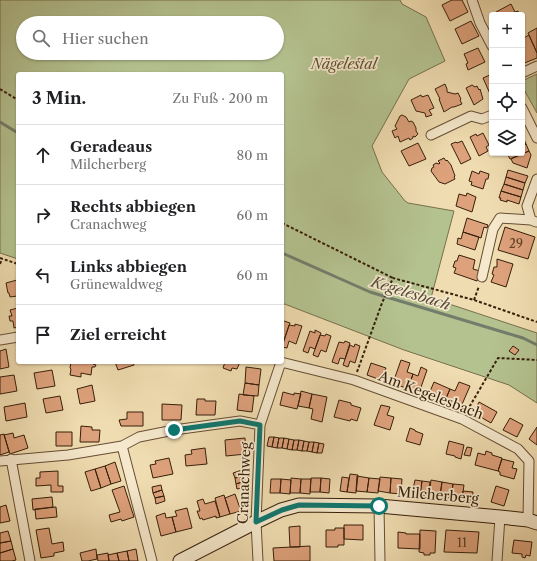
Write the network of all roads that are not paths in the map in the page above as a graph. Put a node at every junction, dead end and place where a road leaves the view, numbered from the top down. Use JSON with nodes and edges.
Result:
{"nodes":[{"id":1,"x":472,"y":0,"type":"edge"},
{"id":2,"x":489,"y":40,"type":"edge"},
{"id":3,"x":537,"y":66,"type":"edge"},
{"id":4,"x":525,"y":72,"type":"edge"},
{"id":5,"x":525,"y":114,"type":"edge"},
{"id":6,"x":489,"y":116,"type":"edge"},
{"id":7,"x":431,"y":135,"type":"dead end"},
{"id":8,"x":537,"y":138,"type":"edge"},
{"id":9,"x":537,"y":179,"type":"edge"},
{"id":10,"x":534,"y":221,"type":"edge"},
{"id":11,"x":482,"y":277,"type":"road end"},
{"id":12,"x":16,"y":338,"type":"edge"},
{"id":13,"x":0,"y":340,"type":"edge"},
{"id":14,"x":284,"y":363,"type":"edge"},
{"id":15,"x":280,"y":364,"type":"edge"},
{"id":16,"x":260,"y":425,"type":"junction"},
{"id":17,"x":122,"y":446,"type":"junction"},
{"id":18,"x":11,"y":459,"type":"junction"},
{"id":19,"x":0,"y":461,"type":"edge"},
{"id":20,"x":379,"y":506,"type":"junction"},
{"id":21,"x":500,"y":517,"type":"junction"},
{"id":22,"x":532,"y":521,"type":"edge"},
{"id":23,"x":256,"y":522,"type":"junction"},
{"id":24,"x":30,"y":561,"type":"edge"},
{"id":25,"x":152,"y":561,"type":"edge"},
{"id":26,"x":180,"y":561,"type":"edge"},
{"id":27,"x":258,"y":561,"type":"edge"},
{"id":28,"x":380,"y":561,"type":"edge"},
{"id":29,"x":497,"y":561,"type":"edge"}],
"edges":[{"from":1,"to":2,"type":"street"},
{"from":3,"to":4,"type":"street"},
{"from":5,"to":8,"type":"street"},
{"from":6,"to":7,"type":"street"},
{"from":9,"to":10,"type":"street"},
{"from":10,"to":11,"type":"street"},
{"from":12,"to":13,"type":"street"},
{"from":14,"to":22,"type":"street","name":"Am Kegelesbach"},
{"from":15,"to":16,"type":"street","name":"Cranachweg"},
{"from":16,"to":17,"type":"street"},
{"from":16,"to":23,"type":"street","name":"Cranachweg"},
{"from":17,"to":18,"type":"street"},
{"from":17,"to":25,"type":"street"},
{"from":18,"to":19,"type":"street"},
{"from":18,"to":24,"type":"street"},
{"from":20,"to":21,"type":"street","name":"Milcherberg"},
{"from":20,"to":23,"type":"street","name":"Milcherberg"},
{"from":20,"to":28,"type":"street"},
{"from":21,"to":22,"type":"street","name":"Milcherberg"},
{"from":21,"to":29,"type":"street"},
{"from":23,"to":26,"type":"street","name":"Milcherberg"},
{"from":23,"to":27,"type":"street","name":"Cranachweg"}]}
